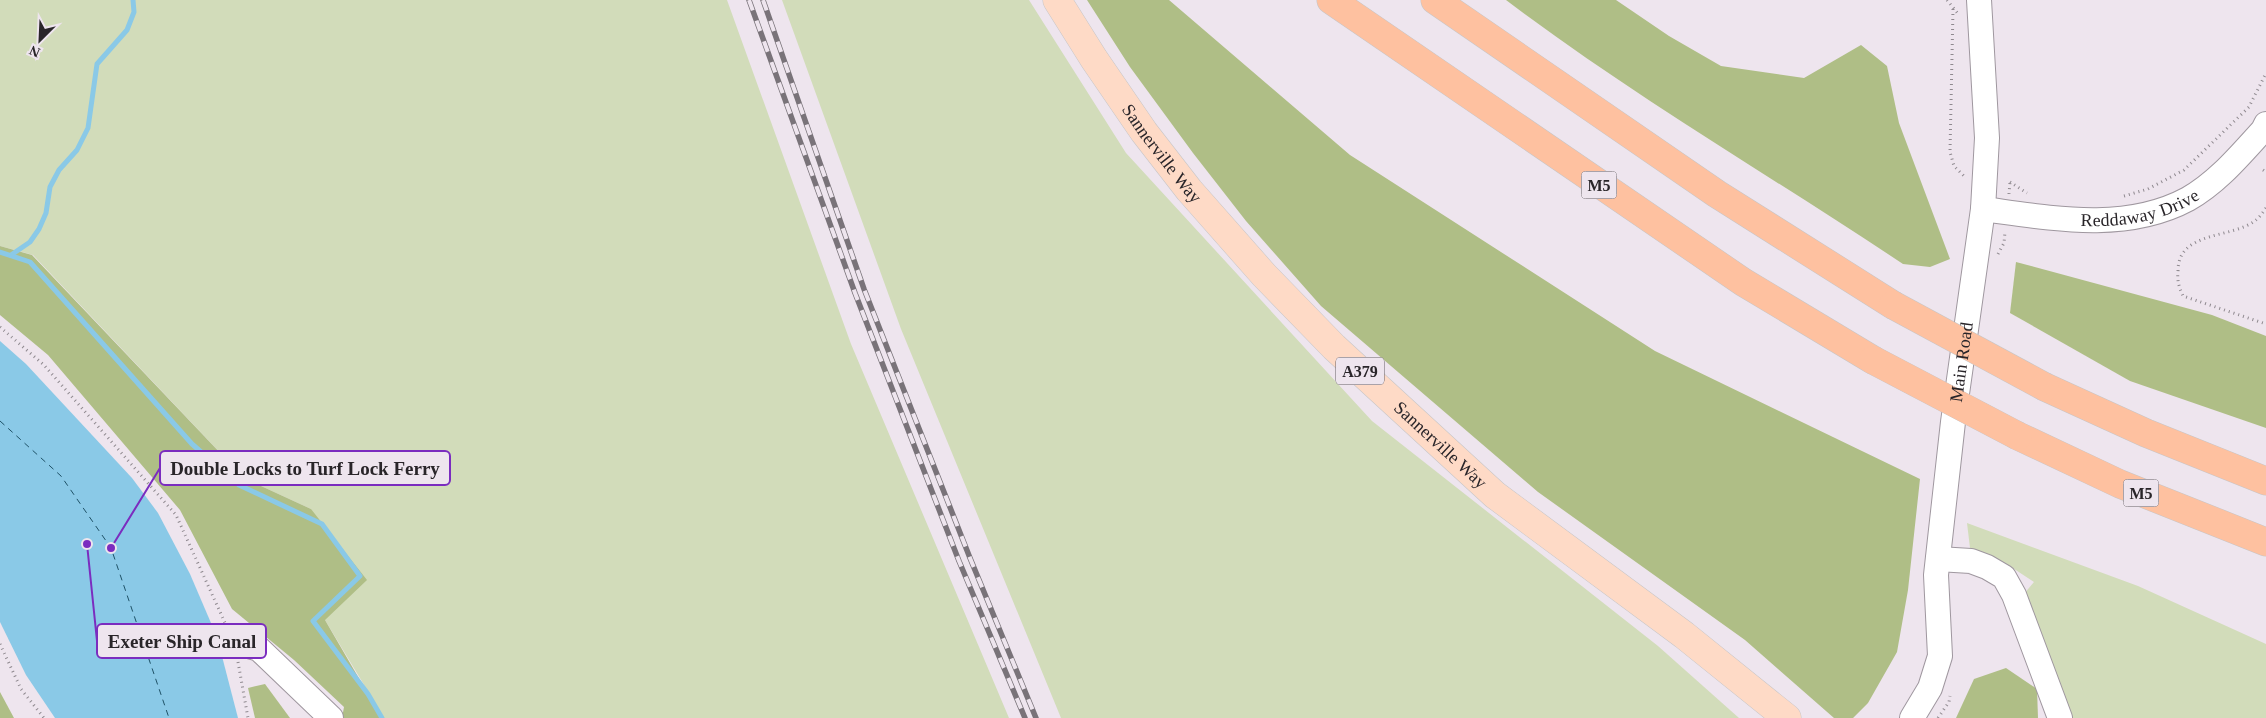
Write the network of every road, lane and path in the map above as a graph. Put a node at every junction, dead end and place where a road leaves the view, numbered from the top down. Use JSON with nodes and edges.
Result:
{"nodes":[{"id":1,"x":1057,"y":0,"type":"edge"},
{"id":2,"x":1331,"y":0,"type":"edge"},
{"id":3,"x":1435,"y":0,"type":"edge"},
{"id":4,"x":1979,"y":0,"type":"edge"},
{"id":5,"x":1953,"y":9,"type":"dead end"},
{"id":6,"x":2266,"y":73,"type":"edge"},
{"id":7,"x":2266,"y":124,"type":"edge"},
{"id":8,"x":1967,"y":178,"type":"dead end"},
{"id":9,"x":2010,"y":182,"type":"dead end"},
{"id":10,"x":2034,"y":195,"type":"dead end"},
{"id":11,"x":2118,"y":198,"type":"dead end"},
{"id":12,"x":2266,"y":208,"type":"edge"},
{"id":13,"x":1983,"y":209,"type":"junction"},
{"id":14,"x":2266,"y":324,"type":"edge"},
{"id":15,"x":0,"y":327,"type":"edge"},
{"id":16,"x":2266,"y":481,"type":"edge"},
{"id":17,"x":2266,"y":542,"type":"edge"},
{"id":18,"x":1938,"y":559,"type":"junction"},
{"id":19,"x":234,"y":642,"type":"junction"},
{"id":20,"x":0,"y":644,"type":"edge"},
{"id":21,"x":44,"y":718,"type":"edge"},
{"id":22,"x":248,"y":718,"type":"edge"},
{"id":23,"x":331,"y":718,"type":"edge"},
{"id":24,"x":1787,"y":718,"type":"edge"},
{"id":25,"x":1912,"y":718,"type":"edge"},
{"id":26,"x":2060,"y":718,"type":"edge"}],
"edges":[{"from":1,"to":24,"type":"main road","name":"Sannerville Way","number":"A379"},
{"from":2,"to":17,"type":"highway","number":"M5","bridge":true},
{"from":3,"to":16,"type":"highway","bridge":true},
{"from":4,"to":13,"type":"street","name":"Main Road"},
{"from":5,"to":8,"type":"path"},
{"from":6,"to":11,"type":"path"},
{"from":7,"to":13,"type":"street","name":"Reddaway Drive"},
{"from":9,"to":10,"type":"path"},
{"from":12,"to":14,"type":"path"},
{"from":13,"to":18,"type":"street","name":"Main Road"},
{"from":15,"to":19,"type":"path"},
{"from":18,"to":25,"type":"street","name":"Main Road"},
{"from":18,"to":26,"type":"street"},
{"from":19,"to":22,"type":"path"},
{"from":19,"to":23,"type":"street"},
{"from":20,"to":21,"type":"path"}]}
